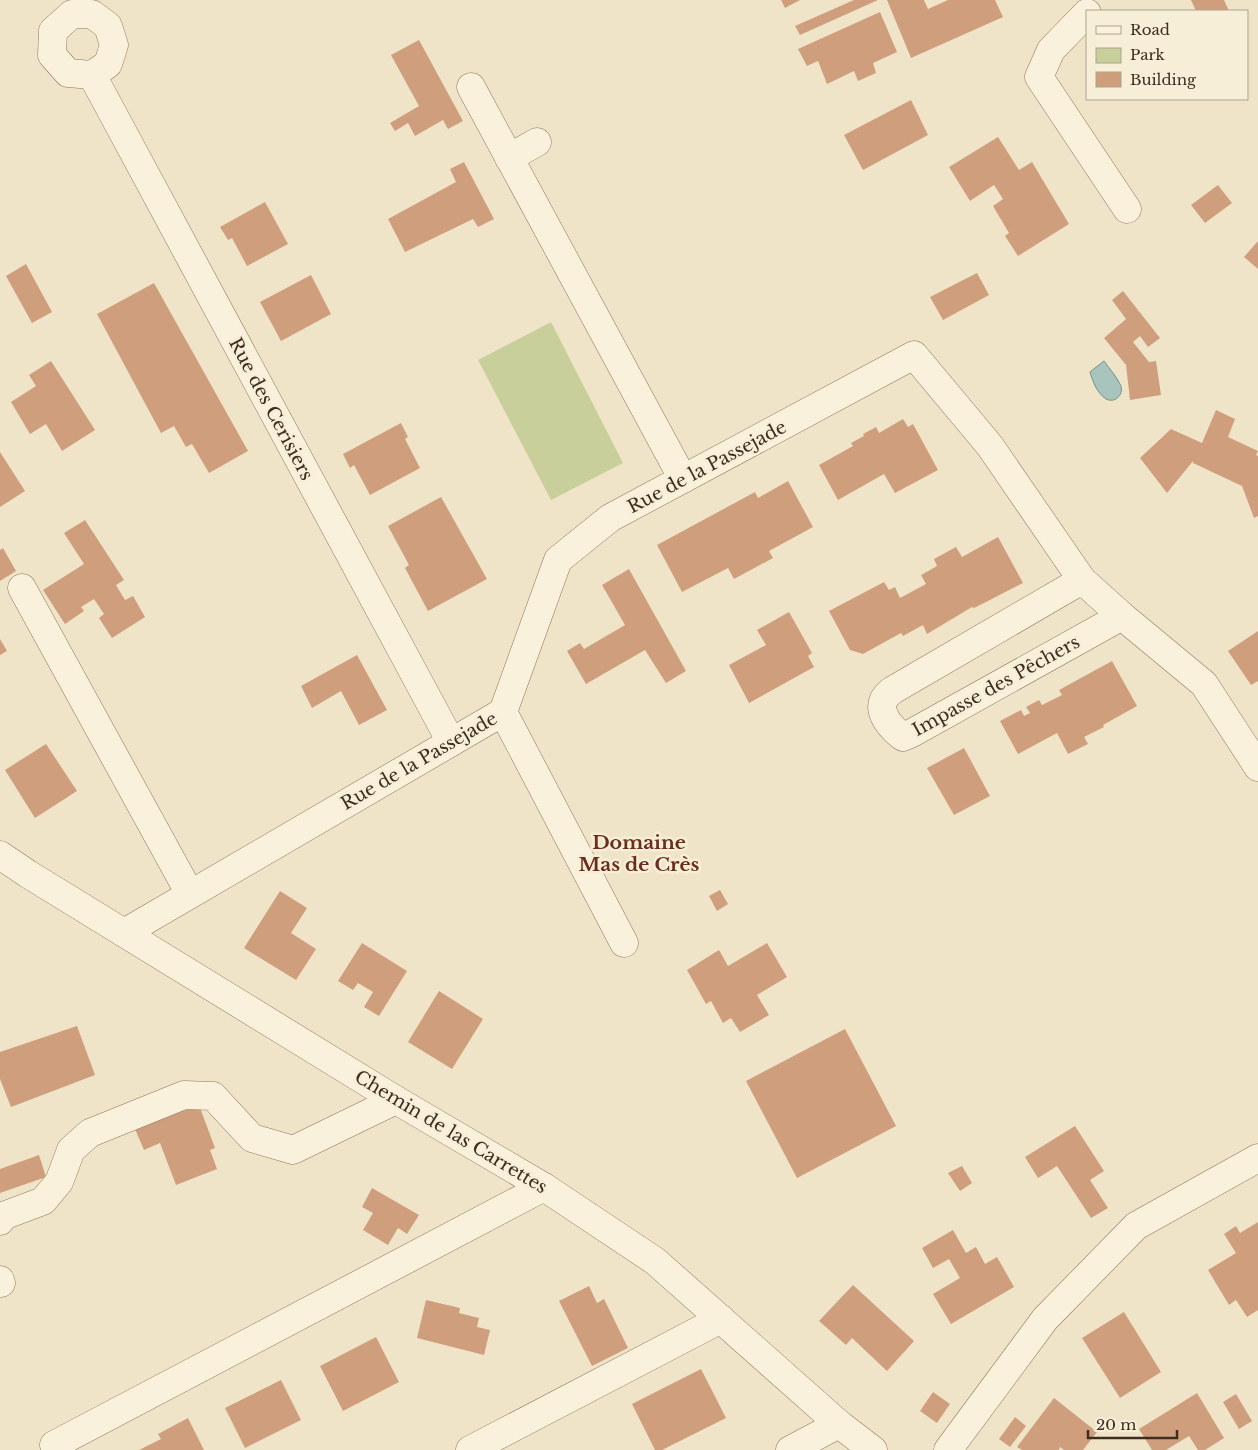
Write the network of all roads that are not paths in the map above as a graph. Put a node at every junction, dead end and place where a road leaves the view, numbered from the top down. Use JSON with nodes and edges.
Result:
{"nodes":[{"id":1,"x":1099,"y":0,"type":"edge"},
{"id":2,"x":68,"y":7,"type":"edge"},
{"id":3,"x":1089,"y":10,"type":"edge"},
{"id":4,"x":1086,"y":13,"type":"edge"},
{"id":5,"x":92,"y":75,"type":"junction"},
{"id":6,"x":471,"y":87,"type":"dead end"},
{"id":7,"x":537,"y":142,"type":"dead end"},
{"id":8,"x":509,"y":158,"type":"junction"},
{"id":9,"x":1127,"y":209,"type":"dead end"},
{"id":10,"x":683,"y":479,"type":"junction"},
{"id":11,"x":1082,"y":580,"type":"junction"},
{"id":12,"x":22,"y":588,"type":"dead end"},
{"id":13,"x":1122,"y":616,"type":"junction"},
{"id":14,"x":503,"y":712,"type":"junction"},
{"id":15,"x":451,"y":742,"type":"junction"},
{"id":16,"x":1258,"y":767,"type":"edge"},
{"id":17,"x":0,"y":855,"type":"edge"},
{"id":18,"x":190,"y":894,"type":"junction"},
{"id":19,"x":124,"y":933,"type":"junction"},
{"id":20,"x":624,"y":943,"type":"dead end"},
{"id":21,"x":396,"y":1100,"type":"junction"},
{"id":22,"x":1258,"y":1158,"type":"edge"},
{"id":23,"x":544,"y":1187,"type":"junction"},
{"id":24,"x":0,"y":1221,"type":"edge"},
{"id":25,"x":721,"y":1319,"type":"junction"},
{"id":26,"x":839,"y":1424,"type":"junction"},
{"id":27,"x":54,"y":1445,"type":"dead end"},
{"id":28,"x":470,"y":1450,"type":"edge"},
{"id":29,"x":790,"y":1450,"type":"edge"},
{"id":30,"x":873,"y":1450,"type":"edge"},
{"id":31,"x":948,"y":1450,"type":"edge"}],
"edges":[{"from":1,"to":3,"type":"street"},
{"from":2,"to":5,"type":"street"},
{"from":2,"to":5,"type":"street"},
{"from":4,"to":9,"type":"street"},
{"from":5,"to":15,"type":"street","name":"Rue des Cerisiers"},
{"from":6,"to":8,"type":"street"},
{"from":7,"to":8,"type":"street"},
{"from":8,"to":10,"type":"street"},
{"from":10,"to":11,"type":"street","name":"Rue de la Passejade"},
{"from":10,"to":14,"type":"street","name":"Rue de la Passejade"},
{"from":11,"to":13,"type":"street","name":"Rue de la Passejade"},
{"from":11,"to":13,"type":"street","name":"Impasse des Pêchers"},
{"from":12,"to":18,"type":"street"},
{"from":13,"to":16,"type":"street","name":"Rue de la Passejade"},
{"from":14,"to":15,"type":"street","name":"Rue de la Passejade"},
{"from":14,"to":20,"type":"street"},
{"from":15,"to":18,"type":"street","name":"Rue de la Passejade"},
{"from":17,"to":19,"type":"street","name":"Chemin de las Carrettes"},
{"from":18,"to":19,"type":"street","name":"Rue de la Passejade"},
{"from":19,"to":21,"type":"street","name":"Chemin de las Carrettes"},
{"from":21,"to":23,"type":"street","name":"Chemin de las Carrettes"},
{"from":21,"to":24,"type":"street"},
{"from":22,"to":31,"type":"street"},
{"from":23,"to":25,"type":"street","name":"Chemin de las Carrettes"},
{"from":23,"to":27,"type":"street"},
{"from":25,"to":26,"type":"street","name":"Chemin de las Carrettes"},
{"from":25,"to":28,"type":"street"},
{"from":26,"to":29,"type":"street"},
{"from":26,"to":30,"type":"street","name":"Chemin de las Carrettes"}]}
